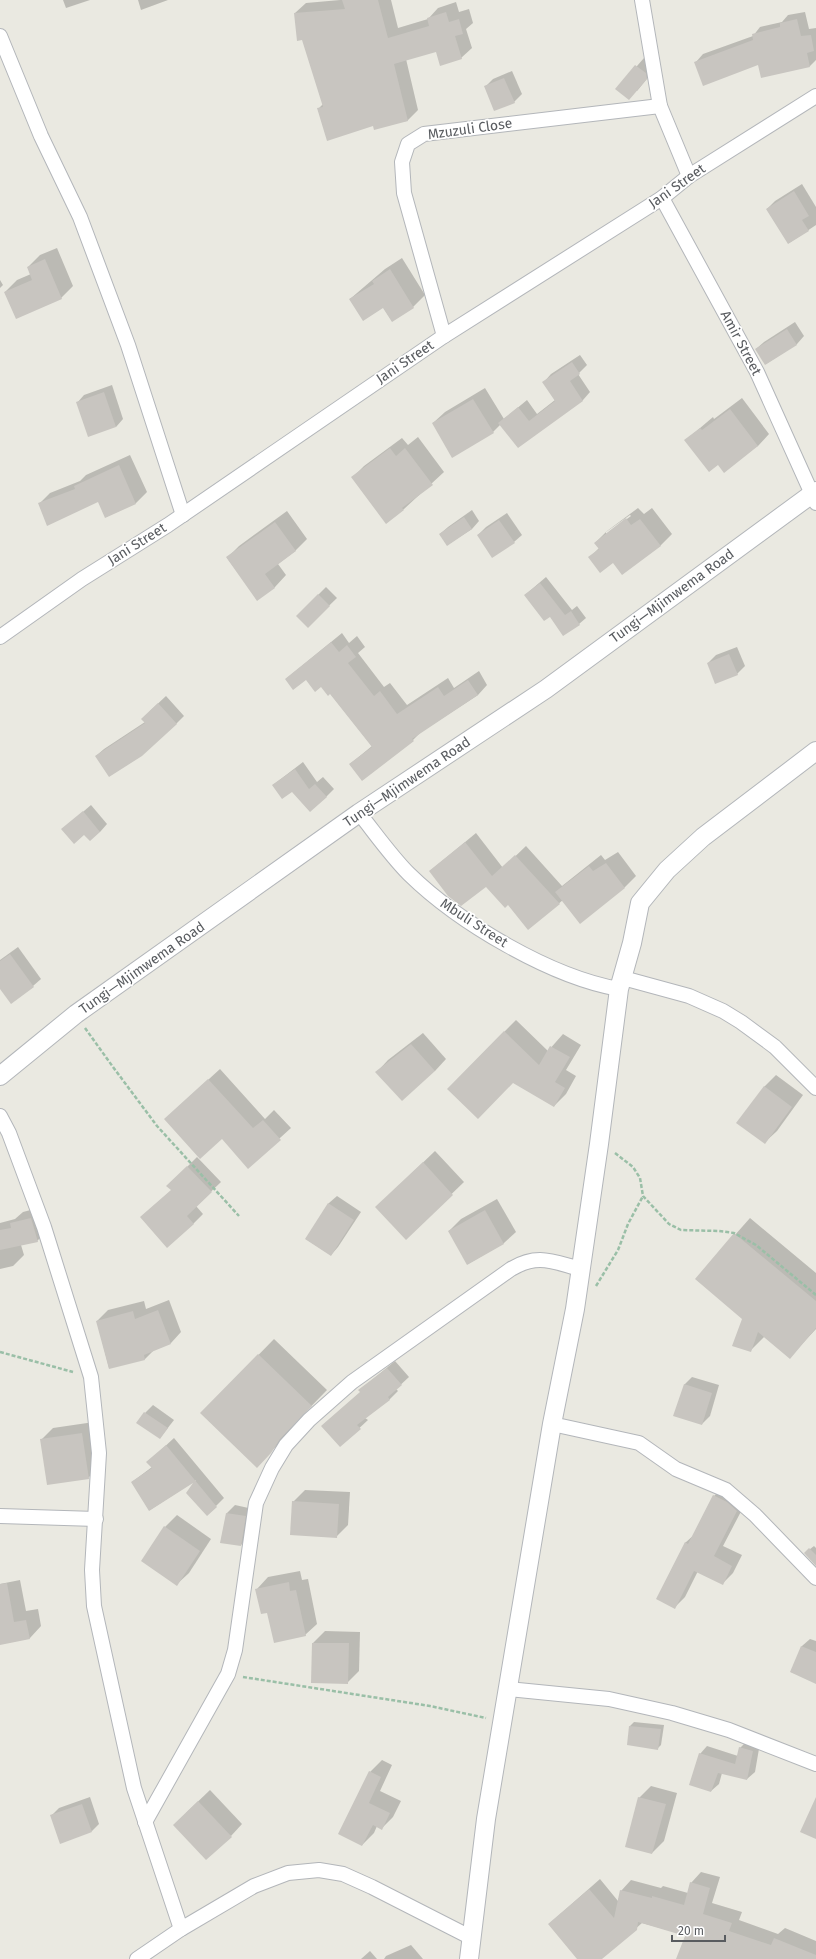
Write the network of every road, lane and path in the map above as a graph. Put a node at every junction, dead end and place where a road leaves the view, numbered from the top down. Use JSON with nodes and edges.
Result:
{"nodes":[{"id":1,"x":642,"y":0,"type":"edge"},
{"id":2,"x":0,"y":36,"type":"edge"},
{"id":3,"x":816,"y":96,"type":"edge"},
{"id":4,"x":660,"y":106,"type":"junction"},
{"id":5,"x":689,"y":176,"type":"junction"},
{"id":6,"x":662,"y":198,"type":"junction"},
{"id":7,"x":444,"y":336,"type":"junction"},
{"id":8,"x":815,"y":495,"type":"edge"},
{"id":9,"x":183,"y":515,"type":"junction"},
{"id":10,"x":0,"y":637,"type":"edge"},
{"id":11,"x":816,"y":751,"type":"edge"},
{"id":12,"x":359,"y":813,"type":"junction"},
{"id":13,"x":621,"y":984,"type":"junction"},
{"id":14,"x":76,"y":1014,"type":"junction"},
{"id":15,"x":2,"y":1070,"type":"edge"},
{"id":16,"x":816,"y":1088,"type":"edge"},
{"id":17,"x":0,"y":1116,"type":"edge"},
{"id":18,"x":599,"y":1144,"type":"junction"},
{"id":19,"x":643,"y":1196,"type":"junction"},
{"id":20,"x":239,"y":1216,"type":"dead end"},
{"id":21,"x":581,"y":1269,"type":"junction"},
{"id":22,"x":594,"y":1288,"type":"dead end"},
{"id":23,"x":816,"y":1295,"type":"edge"},
{"id":24,"x":0,"y":1352,"type":"edge"},
{"id":25,"x":91,"y":1377,"type":"junction"},
{"id":26,"x":552,"y":1424,"type":"junction"},
{"id":27,"x":0,"y":1516,"type":"edge"},
{"id":28,"x":96,"y":1519,"type":"junction"},
{"id":29,"x":816,"y":1578,"type":"edge"},
{"id":30,"x":228,"y":1674,"type":"junction"},
{"id":31,"x":508,"y":1689,"type":"junction"},
{"id":32,"x":503,"y":1721,"type":"junction"},
{"id":33,"x":816,"y":1764,"type":"edge"},
{"id":34,"x":145,"y":1822,"type":"junction"},
{"id":35,"x":181,"y":1929,"type":"junction"},
{"id":36,"x":472,"y":1938,"type":"junction"},
{"id":37,"x":137,"y":1959,"type":"edge"},
{"id":38,"x":469,"y":1959,"type":"edge"}],
"edges":[{"from":1,"to":4,"type":"street"},
{"from":2,"to":9,"type":"street"},
{"from":3,"to":5,"type":"street","name":"Jani Street"},
{"from":4,"to":5,"type":"street"},
{"from":4,"to":7,"type":"street","name":"Mzuzuli Close"},
{"from":5,"to":6,"type":"street","name":"Jani Street"},
{"from":6,"to":7,"type":"street","name":"Jani Street"},
{"from":6,"to":8,"type":"street","name":"Amir Street"},
{"from":7,"to":9,"type":"street","name":"Jani Street"},
{"from":8,"to":12,"type":"street","name":"Tungi—Mjimwema Road"},
{"from":9,"to":10,"type":"street","name":"Jani Street"},
{"from":11,"to":13,"type":"street"},
{"from":12,"to":13,"type":"street","name":"Mbuli Street"},
{"from":12,"to":14,"type":"street","name":"Tungi—Mjimwema Road"},
{"from":13,"to":16,"type":"street","name":"Mbuli Street"},
{"from":13,"to":18,"type":"street"},
{"from":14,"to":15,"type":"street","name":"Tungi—Mjimwema Road"},
{"from":14,"to":20,"type":"path"},
{"from":17,"to":25,"type":"street"},
{"from":18,"to":19,"type":"path"},
{"from":18,"to":21,"type":"street"},
{"from":19,"to":22,"type":"path"},
{"from":19,"to":23,"type":"path"},
{"from":21,"to":26,"type":"street"},
{"from":21,"to":30,"type":"street"},
{"from":24,"to":25,"type":"path"},
{"from":25,"to":28,"type":"street"},
{"from":26,"to":29,"type":"street"},
{"from":26,"to":31,"type":"street"},
{"from":27,"to":28,"type":"street"},
{"from":28,"to":34,"type":"street"},
{"from":30,"to":32,"type":"path"},
{"from":30,"to":34,"type":"street"},
{"from":31,"to":32,"type":"street"},
{"from":31,"to":33,"type":"street"},
{"from":32,"to":36,"type":"street"},
{"from":34,"to":35,"type":"street"},
{"from":35,"to":36,"type":"street"},
{"from":35,"to":37,"type":"street"},
{"from":36,"to":38,"type":"street"}]}
